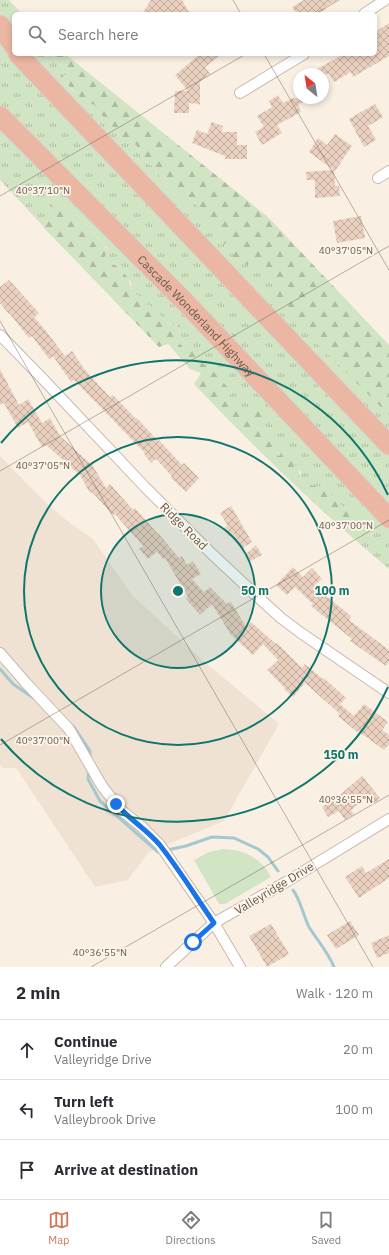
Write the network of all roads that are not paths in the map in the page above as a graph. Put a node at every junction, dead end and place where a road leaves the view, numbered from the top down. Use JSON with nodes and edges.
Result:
{"nodes":[{"id":1,"x":385,"y":0,"type":"edge"},
{"id":2,"x":367,"y":12,"type":"edge"},
{"id":3,"x":0,"y":25,"type":"edge"},
{"id":4,"x":0,"y":34,"type":"edge"},
{"id":5,"x":12,"y":43,"type":"edge"},
{"id":6,"x":12,"y":46,"type":"edge"},
{"id":7,"x":22,"y":56,"type":"edge"},
{"id":8,"x":301,"y":56,"type":"edge"},
{"id":9,"x":240,"y":93,"type":"dead end"},
{"id":10,"x":0,"y":116,"type":"edge"},
{"id":11,"x":389,"y":171,"type":"edge"},
{"id":12,"x":378,"y":178,"type":"dead end"},
{"id":13,"x":0,"y":335,"type":"edge"},
{"id":14,"x":389,"y":445,"type":"edge"},
{"id":15,"x":389,"y":518,"type":"edge"},
{"id":16,"x":0,"y":652,"type":"edge"},
{"id":17,"x":389,"y":693,"type":"edge"},
{"id":18,"x":389,"y":819,"type":"edge"},
{"id":19,"x":214,"y":923,"type":"junction"},
{"id":20,"x":166,"y":967,"type":"edge"},
{"id":21,"x":240,"y":967,"type":"edge"}],
"edges":[{"from":1,"to":2,"type":"street"},
{"from":3,"to":5,"type":"highway"},
{"from":4,"to":6,"type":"highway"},
{"from":7,"to":14,"type":"highway"},
{"from":8,"to":9,"type":"street"},
{"from":10,"to":15,"type":"highway","name":"Cascade Wonderland Highway"},
{"from":11,"to":12,"type":"street"},
{"from":13,"to":17,"type":"street","name":"Ridge Road"},
{"from":16,"to":19,"type":"street"},
{"from":18,"to":19,"type":"street","name":"Valleyridge Drive"},
{"from":19,"to":20,"type":"street","name":"Valleyridge Drive"},
{"from":19,"to":21,"type":"street"}]}
